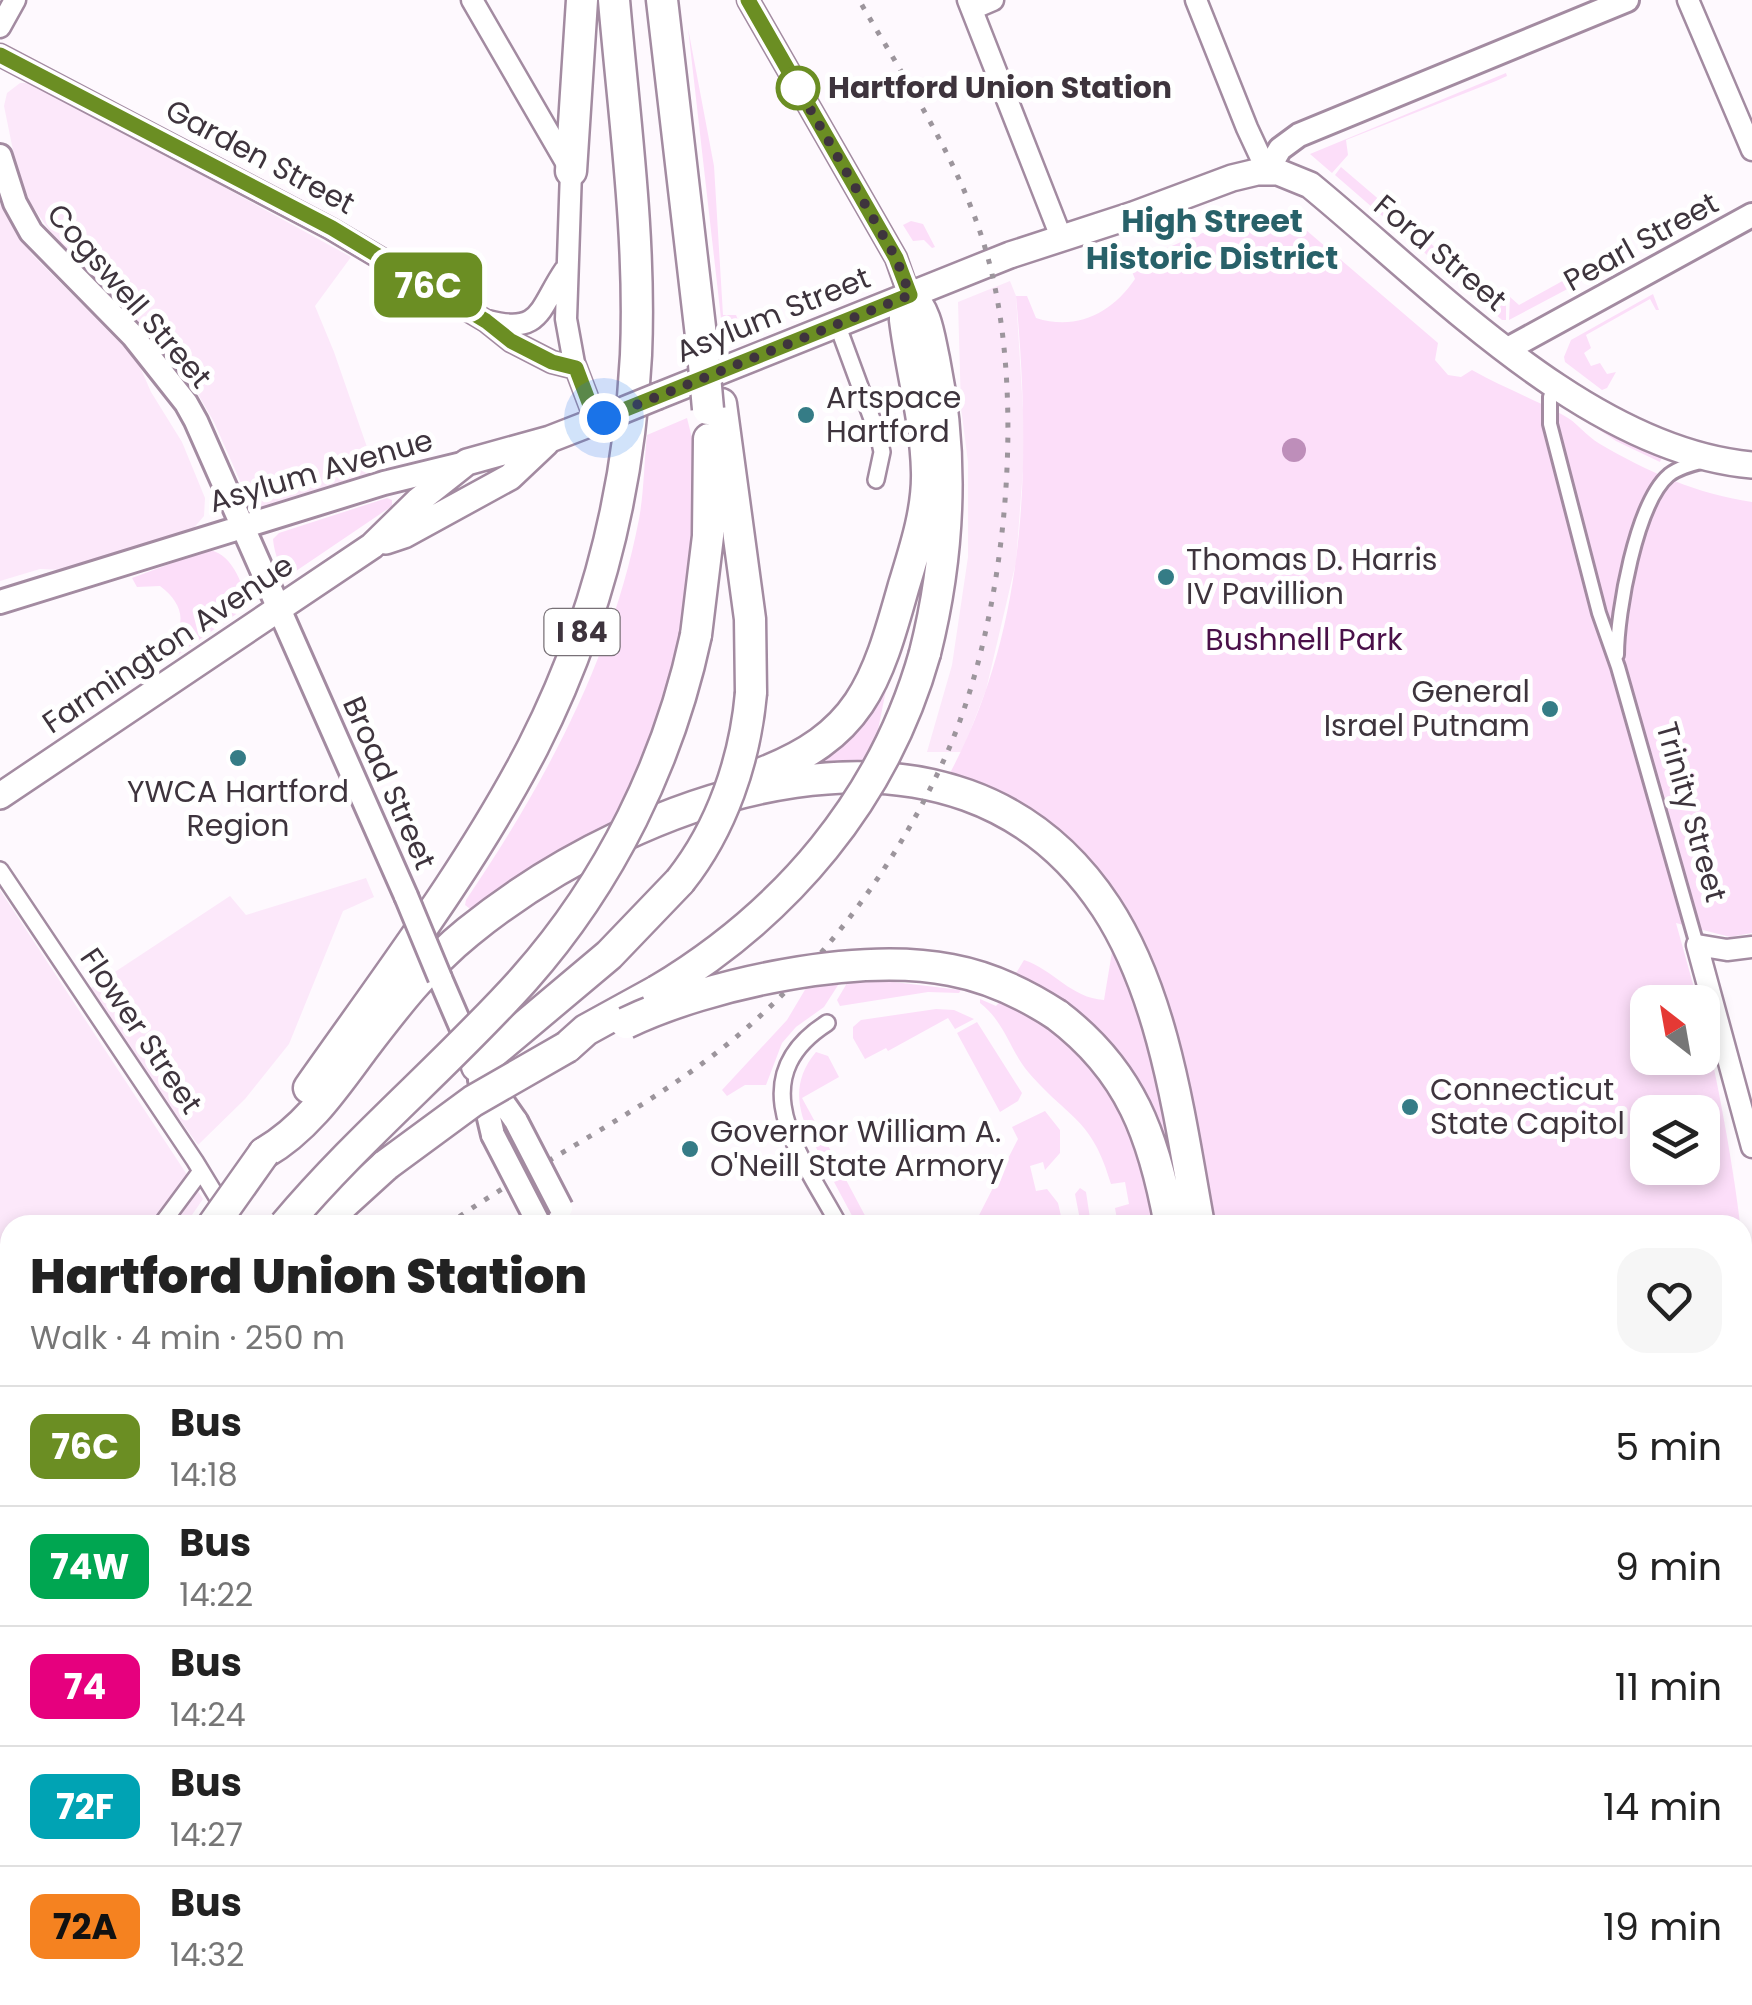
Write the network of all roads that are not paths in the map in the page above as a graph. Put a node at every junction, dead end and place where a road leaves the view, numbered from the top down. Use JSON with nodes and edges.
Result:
{"nodes":[{"id":1,"x":15,"y":0,"type":"edge"},
{"id":2,"x":472,"y":0,"type":"edge"},
{"id":3,"x":662,"y":0,"type":"edge"},
{"id":4,"x":748,"y":0,"type":"edge"},
{"id":5,"x":993,"y":0,"type":"edge"},
{"id":6,"x":1196,"y":0,"type":"edge"},
{"id":7,"x":1627,"y":0,"type":"edge"},
{"id":8,"x":1688,"y":0,"type":"edge"},
{"id":9,"x":970,"y":4,"type":"edge"},
{"id":10,"x":615,"y":13,"type":"edge"},
{"id":11,"x":582,"y":14,"type":"edge"},
{"id":12,"x":0,"y":27,"type":"edge"},
{"id":13,"x":0,"y":55,"type":"edge"},
{"id":14,"x":1752,"y":150,"type":"edge"},
{"id":15,"x":0,"y":156,"type":"edge"},
{"id":16,"x":571,"y":171,"type":"junction"},
{"id":17,"x":1267,"y":171,"type":"junction"},
{"id":18,"x":1752,"y":215,"type":"edge"},
{"id":19,"x":1061,"y":238,"type":"junction"},
{"id":20,"x":566,"y":269,"type":"junction"},
{"id":21,"x":910,"y":295,"type":"junction"},
{"id":22,"x":486,"y":321,"type":"junction"},
{"id":23,"x":837,"y":324,"type":"junction"},
{"id":24,"x":1506,"y":350,"type":"junction"},
{"id":25,"x":576,"y":368,"type":"junction"},
{"id":26,"x":1561,"y":390,"type":"junction"},
{"id":27,"x":658,"y":396,"type":"joint"},
{"id":28,"x":714,"y":406,"type":"junction"},
{"id":29,"x":600,"y":419,"type":"junction"},
{"id":30,"x":550,"y":439,"type":"junction"},
{"id":31,"x":1712,"y":459,"type":"junction"},
{"id":32,"x":467,"y":462,"type":"junction"},
{"id":33,"x":1752,"y":465,"type":"edge"},
{"id":34,"x":876,"y":480,"type":"dead end"},
{"id":35,"x":242,"y":527,"type":"junction"},
{"id":36,"x":372,"y":546,"type":"junction"},
{"id":37,"x":0,"y":602,"type":"edge"},
{"id":38,"x":278,"y":608,"type":"junction"},
{"id":39,"x":1618,"y":668,"type":"junction"},
{"id":40,"x":0,"y":796,"type":"edge"},
{"id":41,"x":650,"y":823,"type":"junction"},
{"id":42,"x":0,"y":870,"type":"edge"},
{"id":43,"x":1697,"y":945,"type":"junction"},
{"id":44,"x":1752,"y":947,"type":"edge"},
{"id":45,"x":827,"y":1023,"type":"dead end"},
{"id":46,"x":567,"y":1046,"type":"junction"},
{"id":47,"x":477,"y":1066,"type":"junction"},
{"id":48,"x":1752,"y":1146,"type":"edge"},
{"id":49,"x":264,"y":1153,"type":"junction"},
{"id":50,"x":201,"y":1171,"type":"junction"},
{"id":51,"x":168,"y":1215,"type":"edge"},
{"id":52,"x":220,"y":1215,"type":"edge"},
{"id":53,"x":228,"y":1215,"type":"edge"},
{"id":54,"x":294,"y":1215,"type":"edge"},
{"id":55,"x":331,"y":1215,"type":"edge"},
{"id":56,"x":534,"y":1215,"type":"edge"},
{"id":57,"x":564,"y":1215,"type":"edge"},
{"id":58,"x":833,"y":1215,"type":"edge"},
{"id":59,"x":1168,"y":1215,"type":"edge"},
{"id":60,"x":1197,"y":1215,"type":"edge"}],
"edges":[{"from":1,"to":12,"type":"street"},
{"from":2,"to":16,"type":"street"},
{"from":3,"to":28,"type":"highway","bridge":true},
{"from":4,"to":21,"type":"street"},
{"from":5,"to":9,"type":"street"},
{"from":6,"to":17,"type":"street"},
{"from":7,"to":17,"type":"main road"},
{"from":8,"to":14,"type":"street"},
{"from":9,"to":19,"type":"street"},
{"from":10,"to":49,"type":"highway","number":"I 84"},
{"from":11,"to":16,"type":"highway"},
{"from":13,"to":22,"type":"street","name":"Garden Street"},
{"from":15,"to":35,"type":"main road","name":"Cogswell Street"},
{"from":16,"to":20,"type":"street"},
{"from":17,"to":19,"type":"main road","name":"Asylum Street"},
{"from":17,"to":24,"type":"main road","name":"Ford Street"},
{"from":18,"to":24,"type":"main road","name":"Pearl Street"},
{"from":19,"to":21,"type":"main road","name":"Asylum Street"},
{"from":20,"to":22,"type":"street"},
{"from":20,"to":25,"type":"street"},
{"from":21,"to":23,"type":"main road","name":"Asylum Street"},
{"from":21,"to":41,"type":"highway"},
{"from":21,"to":46,"type":"highway","bridge":true},
{"from":22,"to":25,"type":"street","name":"Garden Street"},
{"from":23,"to":27,"type":"main road","name":"Asylum Street"},
{"from":23,"to":34,"type":"street"},
{"from":24,"to":26,"type":"main road","name":"Ford Street"},
{"from":25,"to":29,"type":"street"},
{"from":26,"to":31,"type":"main road","name":"Ford Street"},
{"from":26,"to":39,"type":"street","name":"Trinity Street"},
{"from":27,"to":29,"type":"main road","name":"Asylum Avenue","bridge":true},
{"from":28,"to":47,"type":"highway","bridge":true},
{"from":28,"to":54,"type":"highway","bridge":true},
{"from":29,"to":30,"type":"main road","name":"Asylum Avenue"},
{"from":30,"to":32,"type":"main road","name":"Asylum Avenue"},
{"from":30,"to":36,"type":"main road","name":"Farmington Avenue"},
{"from":31,"to":33,"type":"main road","name":"Ford Street"},
{"from":31,"to":39,"type":"street","name":"Trinity Street"},
{"from":32,"to":35,"type":"main road","name":"Asylum Avenue"},
{"from":32,"to":36,"type":"main road","name":"Farmington Avenue"},
{"from":35,"to":37,"type":"main road","name":"Asylum Avenue"},
{"from":35,"to":38,"type":"main road","name":"Broad Street"},
{"from":36,"to":38,"type":"main road","name":"Farmington Avenue"},
{"from":38,"to":40,"type":"main road","name":"Farmington Avenue"},
{"from":38,"to":47,"type":"main road","name":"Broad Street","bridge":true},
{"from":39,"to":43,"type":"street","name":"Trinity Street"},
{"from":41,"to":49,"type":"highway"},
{"from":41,"to":60,"type":"highway"},
{"from":42,"to":50,"type":"street","name":"Flower Street"},
{"from":43,"to":44,"type":"street"},
{"from":43,"to":48,"type":"street","name":"Trinity Street"},
{"from":45,"to":58,"type":"street"},
{"from":46,"to":55,"type":"highway","bridge":true},
{"from":46,"to":59,"type":"highway","bridge":true},
{"from":47,"to":56,"type":"main road","name":"Broad Street","bridge":true},
{"from":47,"to":57,"type":"main road","name":"Broad Street","bridge":true},
{"from":49,"to":52,"type":"highway","number":"I 84","bridge":true},
{"from":50,"to":51,"type":"street"},
{"from":50,"to":53,"type":"street","name":"Flower Street"}]}
